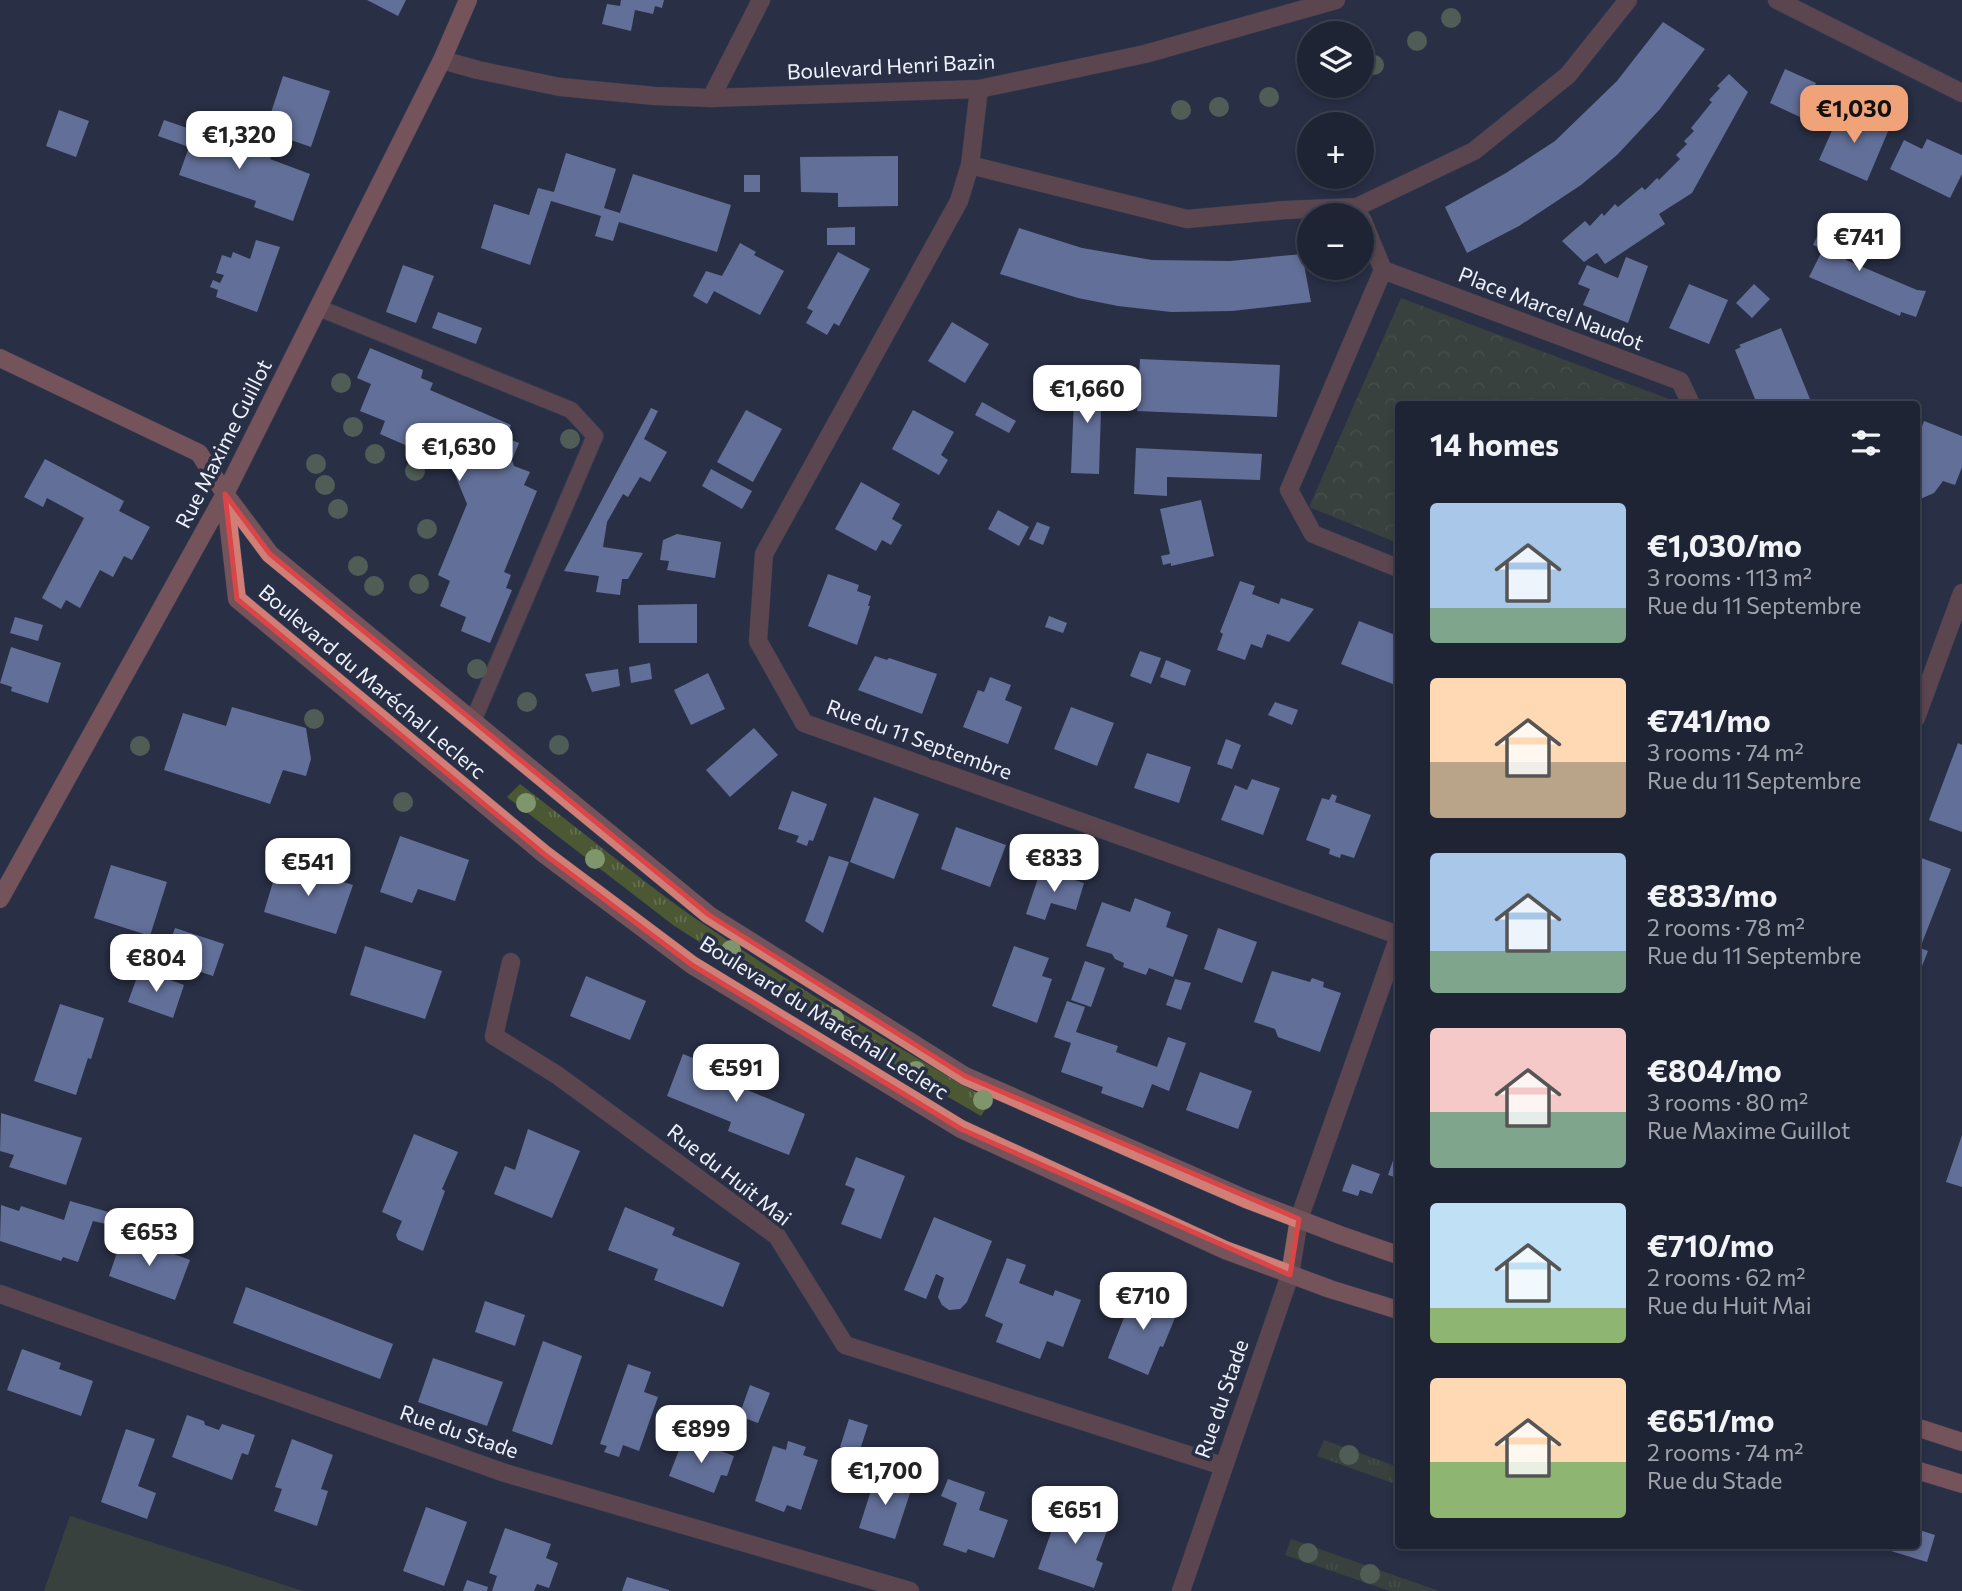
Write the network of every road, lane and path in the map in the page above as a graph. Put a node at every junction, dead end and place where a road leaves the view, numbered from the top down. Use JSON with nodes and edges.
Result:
{"nodes":[{"id":1,"x":468,"y":0,"type":"edge"},
{"id":2,"x":761,"y":0,"type":"edge"},
{"id":3,"x":1336,"y":0,"type":"edge"},
{"id":4,"x":1628,"y":0,"type":"edge"},
{"id":5,"x":1777,"y":0,"type":"edge"},
{"id":6,"x":442,"y":60,"type":"junction"},
{"id":7,"x":979,"y":89,"type":"junction"},
{"id":8,"x":1962,"y":93,"type":"edge"},
{"id":9,"x":711,"y":97,"type":"junction"},
{"id":10,"x":971,"y":165,"type":"junction"},
{"id":11,"x":1374,"y":206,"type":"edge"},
{"id":12,"x":1297,"y":211,"type":"edge"},
{"id":13,"x":1374,"y":249,"type":"edge"},
{"id":14,"x":1383,"y":270,"type":"junction"},
{"id":15,"x":320,"y":308,"type":"junction"},
{"id":16,"x":0,"y":358,"type":"edge"},
{"id":17,"x":1690,"y":401,"type":"edge"},
{"id":18,"x":225,"y":494,"type":"junction"},
{"id":19,"x":1395,"y":567,"type":"edge"},
{"id":20,"x":1962,"y":593,"type":"edge"},
{"id":21,"x":1920,"y":707,"type":"edge"},
{"id":22,"x":473,"y":721,"type":"junction"},
{"id":23,"x":0,"y":899,"type":"edge"},
{"id":24,"x":1395,"y":936,"type":"edge"},
{"id":25,"x":1395,"y":945,"type":"edge"},
{"id":26,"x":511,"y":962,"type":"dead end"},
{"id":27,"x":1298,"y":1219,"type":"junction"},
{"id":28,"x":1395,"y":1254,"type":"edge"},
{"id":29,"x":1290,"y":1275,"type":"junction"},
{"id":30,"x":0,"y":1294,"type":"edge"},
{"id":31,"x":1395,"y":1309,"type":"edge"},
{"id":32,"x":1920,"y":1428,"type":"edge"},
{"id":33,"x":1962,"y":1442,"type":"edge"},
{"id":34,"x":1223,"y":1466,"type":"junction"},
{"id":35,"x":1920,"y":1470,"type":"edge"},
{"id":36,"x":1962,"y":1484,"type":"edge"},
{"id":37,"x":910,"y":1591,"type":"edge"},
{"id":38,"x":1181,"y":1591,"type":"edge"}],
"edges":[{"from":1,"to":6,"type":"main road","name":"Rue Maxime Guillot"},
{"from":2,"to":9,"type":"street"},
{"from":3,"to":7,"type":"street","name":"Boulevard Henri Bazin"},
{"from":4,"to":11,"type":"street"},
{"from":5,"to":8,"type":"street"},
{"from":6,"to":9,"type":"street","name":"Boulevard Henri Bazin"},
{"from":6,"to":15,"type":"main road","name":"Rue Maxime Guillot"},
{"from":7,"to":9,"type":"street","name":"Boulevard Henri Bazin"},
{"from":7,"to":10,"type":"street","name":"Rue du 11 Septembre"},
{"from":10,"to":12,"type":"street"},
{"from":10,"to":24,"type":"street","name":"Rue du 11 Septembre"},
{"from":13,"to":14,"type":"street"},
{"from":14,"to":17,"type":"street","name":"Place Marcel Naudot"},
{"from":14,"to":19,"type":"street"},
{"from":15,"to":18,"type":"main road","name":"Rue Maxime Guillot"},
{"from":15,"to":22,"type":"lane"},
{"from":16,"to":18,"type":"main road"},
{"from":18,"to":22,"type":"main road","name":"Boulevard du Maréchal Leclerc"},
{"from":18,"to":23,"type":"main road","name":"Rue Maxime Guillot"},
{"from":18,"to":29,"type":"main road","name":"Boulevard du Maréchal Leclerc"},
{"from":20,"to":21,"type":"street"},
{"from":22,"to":27,"type":"main road","name":"Boulevard du Maréchal Leclerc"},
{"from":25,"to":27,"type":"street","name":"Rue du 11 Septembre"},
{"from":26,"to":34,"type":"street","name":"Rue du Huit Mai"},
{"from":27,"to":28,"type":"main road","name":"Boulevard du Maréchal Leclerc"},
{"from":27,"to":29,"type":"street","name":"Rue du Stade"},
{"from":29,"to":31,"type":"main road","name":"Boulevard du Maréchal Leclerc"},
{"from":29,"to":34,"type":"street","name":"Rue du Stade"},
{"from":30,"to":37,"type":"street","name":"Rue du Stade"},
{"from":32,"to":33,"type":"main road"},
{"from":34,"to":38,"type":"street","name":"Rue du Stade"},
{"from":35,"to":36,"type":"main road"}]}
